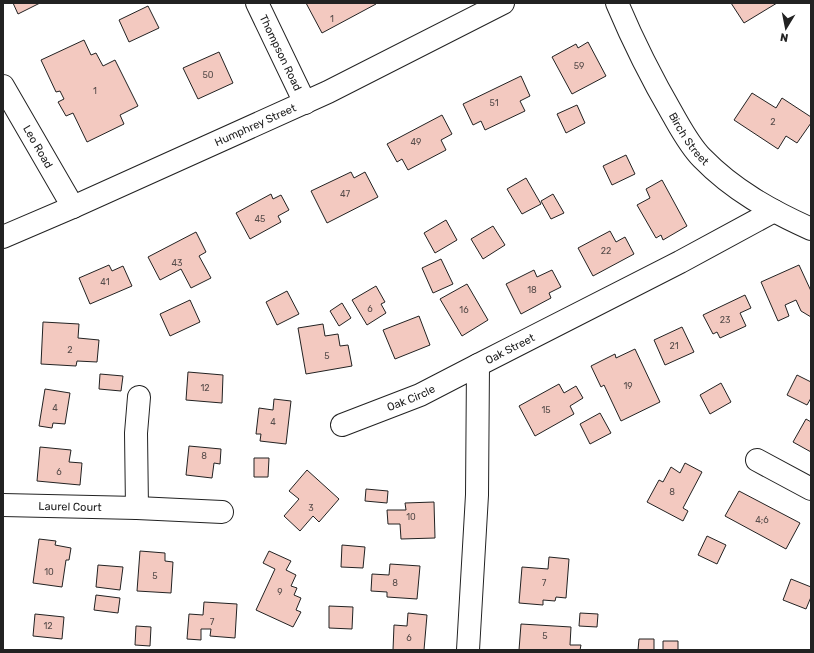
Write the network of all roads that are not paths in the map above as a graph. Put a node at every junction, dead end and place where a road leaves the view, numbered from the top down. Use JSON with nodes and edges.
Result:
{"nodes":[{"id":1,"x":257,"y":3,"type":"edge"},
{"id":2,"x":503,"y":3,"type":"edge"},
{"id":3,"x":617,"y":3,"type":"edge"},
{"id":4,"x":3,"y":86,"type":"edge"},
{"id":5,"x":306,"y":103,"type":"junction"},
{"id":6,"x":73,"y":207,"type":"junction"},
{"id":7,"x":774,"y":211,"type":"junction"},
{"id":8,"x":811,"y":229,"type":"edge"},
{"id":9,"x":3,"y":237,"type":"edge"},
{"id":10,"x":478,"y":365,"type":"junction"},
{"id":11,"x":139,"y":397,"type":"dead end"},
{"id":12,"x":342,"y":425,"type":"dead end"},
{"id":13,"x":756,"y":460,"type":"dead end"},
{"id":14,"x":811,"y":489,"type":"edge"},
{"id":15,"x":3,"y":505,"type":"edge"},
{"id":16,"x":137,"y":508,"type":"junction"},
{"id":17,"x":222,"y":512,"type":"dead end"},
{"id":18,"x":468,"y":650,"type":"edge"}],
"edges":[{"from":1,"to":5,"type":"street","name":"Thompson Road"},
{"from":2,"to":5,"type":"street","name":"Humphrey Street"},
{"from":3,"to":7,"type":"street","name":"Birch Street"},
{"from":4,"to":6,"type":"street","name":"Leo Road"},
{"from":5,"to":6,"type":"street","name":"Humphrey Street"},
{"from":6,"to":9,"type":"street","name":"Humphrey Street"},
{"from":7,"to":8,"type":"street","name":"Birch Street"},
{"from":7,"to":10,"type":"street","name":"Oak Street"},
{"from":10,"to":12,"type":"street","name":"Oak Circle"},
{"from":10,"to":18,"type":"street","name":"Oak Street"},
{"from":11,"to":16,"type":"street"},
{"from":13,"to":14,"type":"street"},
{"from":15,"to":16,"type":"street","name":"Laurel Court"},
{"from":16,"to":17,"type":"street","name":"Laurel Court"}]}
